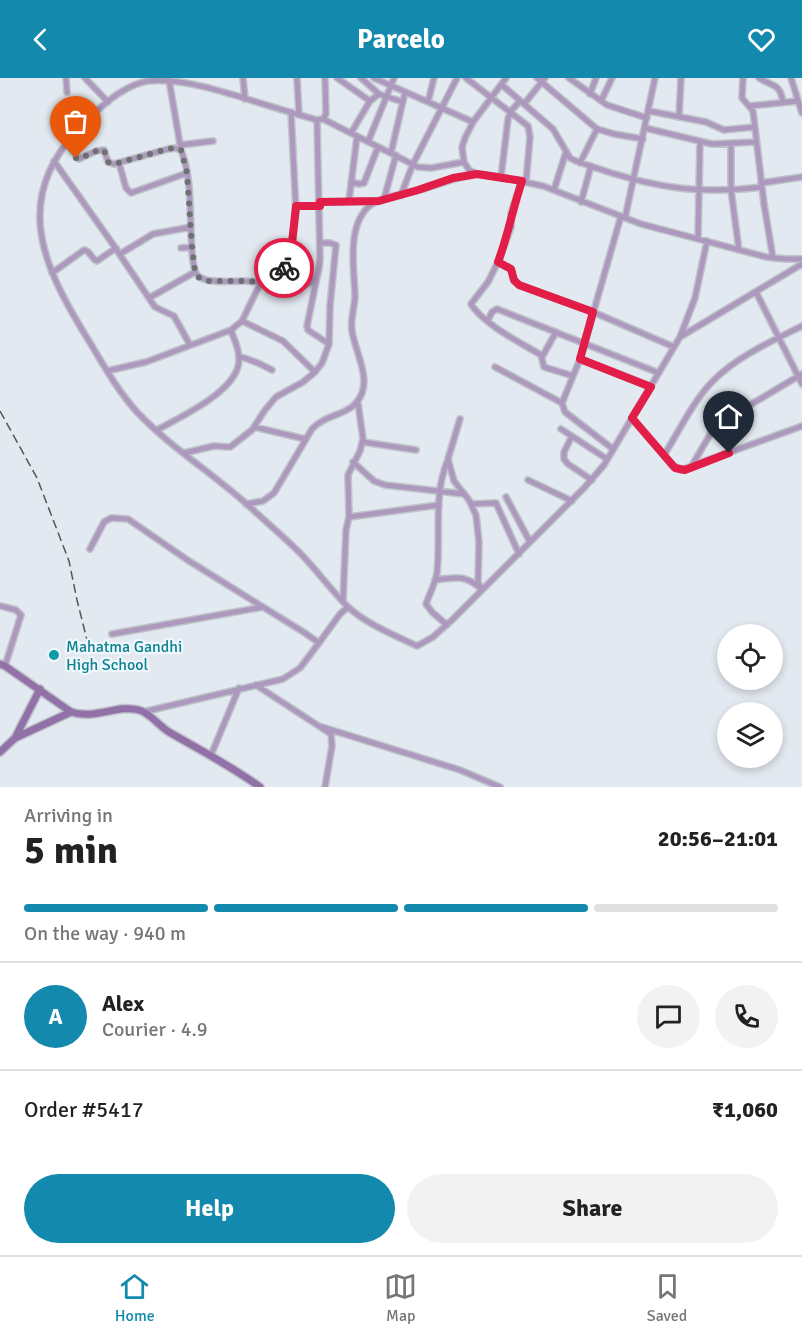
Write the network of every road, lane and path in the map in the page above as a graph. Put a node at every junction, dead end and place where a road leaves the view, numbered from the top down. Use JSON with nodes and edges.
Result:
{"nodes":[{"id":1,"x":66,"y":78,"type":"edge"},
{"id":2,"x":85,"y":78,"type":"edge"},
{"id":3,"x":243,"y":78,"type":"edge"},
{"id":4,"x":297,"y":78,"type":"edge"},
{"id":5,"x":325,"y":78,"type":"edge"},
{"id":6,"x":337,"y":78,"type":"edge"},
{"id":7,"x":361,"y":78,"type":"edge"},
{"id":8,"x":375,"y":78,"type":"edge"},
{"id":9,"x":394,"y":78,"type":"edge"},
{"id":10,"x":434,"y":78,"type":"edge"},
{"id":11,"x":457,"y":78,"type":"edge"},
{"id":12,"x":506,"y":78,"type":"edge"},
{"id":13,"x":569,"y":78,"type":"edge"},
{"id":14,"x":583,"y":78,"type":"edge"},
{"id":15,"x":596,"y":78,"type":"edge"},
{"id":16,"x":612,"y":78,"type":"edge"},
{"id":17,"x":655,"y":78,"type":"edge"},
{"id":18,"x":681,"y":78,"type":"edge"},
{"id":19,"x":743,"y":78,"type":"edge"},
{"id":20,"x":759,"y":78,"type":"edge"},
{"id":21,"x":791,"y":78,"type":"edge"},
{"id":22,"x":147,"y":79,"type":"edge"},
{"id":23,"x":180,"y":79,"type":"edge"},
{"id":24,"x":470,"y":79,"type":"edge"},
{"id":25,"x":541,"y":79,"type":"edge"},
{"id":26,"x":169,"y":80,"type":"junction"},
{"id":27,"x":502,"y":85,"type":"junction"},
{"id":28,"x":390,"y":86,"type":"junction"},
{"id":29,"x":580,"y":86,"type":"junction"},
{"id":30,"x":68,"y":92,"type":"dead end"},
{"id":31,"x":405,"y":92,"type":"junction"},
{"id":32,"x":378,"y":94,"type":"junction"},
{"id":33,"x":590,"y":94,"type":"junction"},
{"id":34,"x":386,"y":96,"type":"junction"},
{"id":35,"x":493,"y":97,"type":"junction"},
{"id":36,"x":245,"y":99,"type":"junction"},
{"id":37,"x":370,"y":101,"type":"junction"},
{"id":38,"x":601,"y":101,"type":"junction"},
{"id":39,"x":798,"y":101,"type":"junction"},
{"id":40,"x":108,"y":102,"type":"junction"},
{"id":41,"x":403,"y":102,"type":"junction"},
{"id":42,"x":428,"y":102,"type":"junction"},
{"id":43,"x":522,"y":102,"type":"junction"},
{"id":44,"x":783,"y":102,"type":"junction"},
{"id":45,"x":749,"y":106,"type":"junction"},
{"id":46,"x":443,"y":108,"type":"junction"},
{"id":47,"x":511,"y":111,"type":"junction"},
{"id":48,"x":649,"y":111,"type":"junction"},
{"id":49,"x":291,"y":112,"type":"junction"},
{"id":50,"x":802,"y":113,"type":"edge"},
{"id":51,"x":299,"y":115,"type":"junction"},
{"id":52,"x":679,"y":117,"type":"junction"},
{"id":53,"x":647,"y":118,"type":"junction"},
{"id":54,"x":320,"y":120,"type":"junction"},
{"id":55,"x":473,"y":122,"type":"junction"},
{"id":56,"x":754,"y":126,"type":"junction"},
{"id":57,"x":645,"y":128,"type":"junction"},
{"id":58,"x":597,"y":129,"type":"junction"},
{"id":59,"x":354,"y":135,"type":"junction"},
{"id":60,"x":643,"y":139,"type":"junction"},
{"id":61,"x":213,"y":141,"type":"dead end"},
{"id":62,"x":700,"y":141,"type":"junction"},
{"id":63,"x":368,"y":142,"type":"junction"},
{"id":64,"x":756,"y":142,"type":"junction"},
{"id":65,"x":67,"y":143,"type":"junction"},
{"id":66,"x":731,"y":144,"type":"junction"},
{"id":67,"x":378,"y":147,"type":"junction"},
{"id":68,"x":180,"y":148,"type":"junction"},
{"id":69,"x":566,"y":152,"type":"junction"},
{"id":70,"x":393,"y":154,"type":"junction"},
{"id":71,"x":54,"y":161,"type":"junction"},
{"id":72,"x":464,"y":162,"type":"junction"},
{"id":73,"x":119,"y":163,"type":"junction"},
{"id":74,"x":580,"y":163,"type":"junction"},
{"id":75,"x":413,"y":164,"type":"junction"},
{"id":76,"x":591,"y":166,"type":"junction"},
{"id":77,"x":187,"y":173,"type":"junction"},
{"id":78,"x":477,"y":174,"type":"junction"},
{"id":79,"x":501,"y":177,"type":"junction"},
{"id":80,"x":802,"y":177,"type":"edge"},
{"id":81,"x":634,"y":180,"type":"junction"},
{"id":82,"x":524,"y":181,"type":"junction"},
{"id":83,"x":351,"y":182,"type":"junction"},
{"id":84,"x":761,"y":185,"type":"junction"},
{"id":85,"x":554,"y":190,"type":"junction"},
{"id":86,"x":698,"y":190,"type":"junction"},
{"id":87,"x":730,"y":190,"type":"junction"},
{"id":88,"x":401,"y":195,"type":"junction"},
{"id":89,"x":382,"y":200,"type":"junction"},
{"id":90,"x":349,"y":201,"type":"junction"},
{"id":91,"x":581,"y":202,"type":"junction"},
{"id":92,"x":320,"y":204,"type":"junction"},
{"id":93,"x":296,"y":206,"type":"junction"},
{"id":94,"x":623,"y":217,"type":"junction"},
{"id":95,"x":191,"y":227,"type":"junction"},
{"id":96,"x":698,"y":239,"type":"junction"},
{"id":97,"x":707,"y":242,"type":"junction"},
{"id":98,"x":320,"y":243,"type":"junction"},
{"id":99,"x":192,"y":247,"type":"junction"},
{"id":100,"x":180,"y":248,"type":"dead end"},
{"id":101,"x":739,"y":250,"type":"junction"},
{"id":102,"x":118,"y":251,"type":"junction"},
{"id":103,"x":773,"y":258,"type":"junction"},
{"id":104,"x":802,"y":259,"type":"edge"},
{"id":105,"x":498,"y":262,"type":"junction"},
{"id":106,"x":802,"y":264,"type":"edge"},
{"id":107,"x":195,"y":272,"type":"junction"},
{"id":108,"x":52,"y":273,"type":"junction"},
{"id":109,"x":318,"y":276,"type":"junction"},
{"id":110,"x":261,"y":282,"type":"junction"},
{"id":111,"x":278,"y":285,"type":"junction"},
{"id":112,"x":756,"y":292,"type":"junction"},
{"id":113,"x":148,"y":297,"type":"junction"},
{"id":114,"x":593,"y":312,"type":"junction"},
{"id":115,"x":488,"y":320,"type":"junction"},
{"id":116,"x":242,"y":321,"type":"junction"},
{"id":117,"x":802,"y":326,"type":"edge"},
{"id":118,"x":231,"y":330,"type":"junction"},
{"id":119,"x":556,"y":332,"type":"junction"},
{"id":120,"x":680,"y":337,"type":"junction"},
{"id":121,"x":778,"y":338,"type":"junction"},
{"id":122,"x":584,"y":343,"type":"junction"},
{"id":123,"x":329,"y":344,"type":"junction"},
{"id":124,"x":190,"y":345,"type":"junction"},
{"id":125,"x":674,"y":347,"type":"junction"},
{"id":126,"x":239,"y":357,"type":"junction"},
{"id":127,"x":542,"y":357,"type":"junction"},
{"id":128,"x":580,"y":359,"type":"junction"},
{"id":129,"x":495,"y":367,"type":"dead end"},
{"id":130,"x":272,"y":370,"type":"dead end"},
{"id":131,"x":107,"y":371,"type":"junction"},
{"id":132,"x":315,"y":372,"type":"junction"},
{"id":133,"x":659,"y":373,"type":"junction"},
{"id":134,"x":800,"y":375,"type":"edge"},
{"id":135,"x":573,"y":376,"type":"junction"},
{"id":136,"x":802,"y":384,"type":"edge"},
{"id":137,"x":651,"y":387,"type":"junction"},
{"id":138,"x":357,"y":402,"type":"junction"},
{"id":139,"x":561,"y":403,"type":"junction"},
{"id":140,"x":632,"y":418,"type":"junction"},
{"id":141,"x":460,"y":419,"type":"dead end"},
{"id":142,"x":802,"y":426,"type":"edge"},
{"id":143,"x":254,"y":427,"type":"junction"},
{"id":144,"x":561,"y":429,"type":"dead end"},
{"id":145,"x":157,"y":430,"type":"junction"},
{"id":146,"x":572,"y":436,"type":"junction"},
{"id":147,"x":305,"y":439,"type":"junction"},
{"id":148,"x":363,"y":442,"type":"junction"},
{"id":149,"x":613,"y":449,"type":"junction"},
{"id":150,"x":416,"y":450,"type":"dead end"},
{"id":151,"x":184,"y":453,"type":"junction"},
{"id":152,"x":664,"y":455,"type":"junction"},
{"id":153,"x":448,"y":459,"type":"junction"},
{"id":154,"x":607,"y":459,"type":"junction"},
{"id":155,"x":353,"y":462,"type":"junction"},
{"id":156,"x":690,"y":467,"type":"junction"},
{"id":157,"x":528,"y":480,"type":"dead end"},
{"id":158,"x":592,"y":480,"type":"junction"},
{"id":159,"x":439,"y":491,"type":"junction"},
{"id":160,"x":464,"y":494,"type":"junction"},
{"id":161,"x":506,"y":497,"type":"dead end"},
{"id":162,"x":572,"y":501,"type":"junction"},
{"id":163,"x":246,"y":504,"type":"junction"},
{"id":164,"x":471,"y":504,"type":"junction"},
{"id":165,"x":439,"y":505,"type":"junction"},
{"id":166,"x":349,"y":517,"type":"junction"},
{"id":167,"x":530,"y":542,"type":"junction"},
{"id":168,"x":90,"y":549,"type":"dead end"},
{"id":169,"x":519,"y":554,"type":"junction"},
{"id":170,"x":435,"y":580,"type":"junction"},
{"id":171,"x":481,"y":588,"type":"junction"},
{"id":172,"x":344,"y":601,"type":"junction"},
{"id":173,"x":0,"y":606,"type":"edge"},
{"id":174,"x":263,"y":607,"type":"junction"},
{"id":175,"x":348,"y":607,"type":"junction"},
{"id":176,"x":447,"y":625,"type":"junction"},
{"id":177,"x":112,"y":634,"type":"dead end"},
{"id":178,"x":319,"y":643,"type":"junction"},
{"id":179,"x":2,"y":665,"type":"edge"},
{"id":180,"x":256,"y":684,"type":"junction"},
{"id":181,"x":239,"y":688,"type":"junction"},
{"id":182,"x":40,"y":689,"type":"junction"},
{"id":183,"x":70,"y":712,"type":"junction"},
{"id":184,"x":143,"y":712,"type":"junction"},
{"id":185,"x":322,"y":727,"type":"junction"},
{"id":186,"x":15,"y":738,"type":"junction"},
{"id":187,"x":0,"y":752,"type":"edge"},
{"id":188,"x":211,"y":755,"type":"junction"},
{"id":189,"x":260,"y":787,"type":"edge"},
{"id":190,"x":325,"y":787,"type":"edge"},
{"id":191,"x":500,"y":787,"type":"edge"}],
"edges":[{"from":1,"to":30,"type":"street"},
{"from":2,"to":40,"type":"street"},
{"from":3,"to":36,"type":"street"},
{"from":4,"to":51,"type":"street"},
{"from":5,"to":54,"type":"street"},
{"from":6,"to":37,"type":"street"},
{"from":7,"to":32,"type":"street"},
{"from":8,"to":28,"type":"street"},
{"from":9,"to":28,"type":"street"},
{"from":10,"to":42,"type":"street"},
{"from":11,"to":46,"type":"street"},
{"from":12,"to":27,"type":"street"},
{"from":13,"to":29,"type":"street"},
{"from":14,"to":29,"type":"street"},
{"from":15,"to":33,"type":"street"},
{"from":16,"to":38,"type":"street"},
{"from":17,"to":48,"type":"street"},
{"from":18,"to":52,"type":"street"},
{"from":19,"to":45,"type":"street"},
{"from":20,"to":44,"type":"street"},
{"from":21,"to":39,"type":"street"},
{"from":22,"to":26,"type":"street"},
{"from":22,"to":40,"type":"street"},
{"from":23,"to":26,"type":"street"},
{"from":23,"to":36,"type":"street"},
{"from":24,"to":35,"type":"street"},
{"from":25,"to":43,"type":"street"},
{"from":25,"to":58,"type":"street"},
{"from":26,"to":68,"type":"street"},
{"from":27,"to":35,"type":"street"},
{"from":27,"to":43,"type":"street"},
{"from":28,"to":31,"type":"street"},
{"from":28,"to":34,"type":"street"},
{"from":29,"to":33,"type":"street"},
{"from":31,"to":41,"type":"street"},
{"from":31,"to":42,"type":"street"},
{"from":32,"to":34,"type":"street"},
{"from":32,"to":37,"type":"street"},
{"from":33,"to":38,"type":"street"},
{"from":34,"to":41,"type":"street"},
{"from":34,"to":63,"type":"street"},
{"from":35,"to":47,"type":"street"},
{"from":35,"to":55,"type":"street"},
{"from":36,"to":49,"type":"street"},
{"from":37,"to":59,"type":"street"},
{"from":38,"to":53,"type":"street"},
{"from":39,"to":44,"type":"street"},
{"from":39,"to":50,"type":"street"},
{"from":40,"to":65,"type":"street"},
{"from":41,"to":70,"type":"street"},
{"from":42,"to":46,"type":"street"},
{"from":43,"to":47,"type":"street"},
{"from":43,"to":69,"type":"street"},
{"from":44,"to":45,"type":"street"},
{"from":45,"to":56,"type":"street"},
{"from":46,"to":55,"type":"street"},
{"from":46,"to":75,"type":"street"},
{"from":47,"to":79,"type":"street"},
{"from":47,"to":82,"type":"street"},
{"from":48,"to":52,"type":"street"},
{"from":48,"to":53,"type":"street"},
{"from":49,"to":51,"type":"street"},
{"from":49,"to":93,"type":"street"},
{"from":51,"to":54,"type":"street"},
{"from":52,"to":56,"type":"street"},
{"from":53,"to":57,"type":"street"},
{"from":54,"to":59,"type":"street"},
{"from":54,"to":92,"type":"street"},
{"from":55,"to":72,"type":"street"},
{"from":56,"to":64,"type":"street"},
{"from":57,"to":60,"type":"street"},
{"from":57,"to":62,"type":"street"},
{"from":58,"to":60,"type":"street"},
{"from":58,"to":74,"type":"street"},
{"from":59,"to":63,"type":"street"},
{"from":59,"to":83,"type":"street"},
{"from":60,"to":81,"type":"street"},
{"from":61,"to":68,"type":"street"},
{"from":62,"to":66,"type":"street"},
{"from":62,"to":86,"type":"street"},
{"from":63,"to":67,"type":"street"},
{"from":64,"to":66,"type":"street"},
{"from":64,"to":84,"type":"street"},
{"from":65,"to":71,"type":"street"},
{"from":65,"to":73,"type":"street"},
{"from":66,"to":87,"type":"street"},
{"from":67,"to":70,"type":"street"},
{"from":67,"to":83,"type":"street"},
{"from":68,"to":73,"type":"street"},
{"from":68,"to":77,"type":"street"},
{"from":69,"to":74,"type":"street"},
{"from":69,"to":85,"type":"street"},
{"from":70,"to":75,"type":"street"},
{"from":70,"to":89,"type":"street"},
{"from":71,"to":102,"type":"street"},
{"from":71,"to":108,"type":"street"},
{"from":72,"to":75,"type":"street"},
{"from":72,"to":78,"type":"street"},
{"from":73,"to":77,"type":"street"},
{"from":74,"to":76,"type":"street"},
{"from":75,"to":88,"type":"street"},
{"from":76,"to":81,"type":"street"},
{"from":76,"to":91,"type":"street"},
{"from":77,"to":95,"type":"street"},
{"from":78,"to":79,"type":"street"},
{"from":78,"to":88,"type":"street"},
{"from":79,"to":82,"type":"street"},
{"from":80,"to":84,"type":"street"},
{"from":81,"to":86,"type":"street"},
{"from":81,"to":94,"type":"street"},
{"from":82,"to":85,"type":"street"},
{"from":82,"to":105,"type":"street"},
{"from":83,"to":90,"type":"street"},
{"from":84,"to":87,"type":"street"},
{"from":84,"to":103,"type":"street"},
{"from":85,"to":91,"type":"street"},
{"from":86,"to":87,"type":"street"},
{"from":86,"to":96,"type":"street"},
{"from":87,"to":101,"type":"street"},
{"from":88,"to":89,"type":"street"},
{"from":89,"to":90,"type":"street"},
{"from":89,"to":138,"type":"street"},
{"from":90,"to":92,"type":"street"},
{"from":91,"to":94,"type":"street"},
{"from":92,"to":93,"type":"street"},
{"from":92,"to":98,"type":"street"},
{"from":93,"to":111,"type":"street"},
{"from":94,"to":96,"type":"street"},
{"from":94,"to":114,"type":"street"},
{"from":95,"to":99,"type":"street"},
{"from":95,"to":102,"type":"street"},
{"from":96,"to":97,"type":"street"},
{"from":97,"to":101,"type":"street"},
{"from":97,"to":120,"type":"street"},
{"from":98,"to":109,"type":"street"},
{"from":98,"to":123,"type":"street"},
{"from":99,"to":100,"type":"street"},
{"from":99,"to":107,"type":"street"},
{"from":101,"to":103,"type":"street"},
{"from":102,"to":108,"type":"street"},
{"from":102,"to":113,"type":"street"},
{"from":103,"to":104,"type":"street"},
{"from":105,"to":114,"type":"street"},
{"from":105,"to":115,"type":"street"},
{"from":106,"to":112,"type":"street"},
{"from":107,"to":110,"type":"street"},
{"from":107,"to":113,"type":"street"},
{"from":108,"to":131,"type":"street"},
{"from":109,"to":111,"type":"street"},
{"from":109,"to":123,"type":"street"},
{"from":110,"to":111,"type":"street"},
{"from":110,"to":116,"type":"street"},
{"from":112,"to":120,"type":"street"},
{"from":112,"to":121,"type":"street"},
{"from":113,"to":124,"type":"street"},
{"from":114,"to":122,"type":"street"},
{"from":114,"to":125,"type":"street"},
{"from":115,"to":119,"type":"street"},
{"from":115,"to":127,"type":"street"},
{"from":116,"to":118,"type":"street"},
{"from":116,"to":132,"type":"street"},
{"from":117,"to":121,"type":"street"},
{"from":118,"to":124,"type":"street"},
{"from":118,"to":126,"type":"street"},
{"from":119,"to":122,"type":"street"},
{"from":119,"to":127,"type":"street"},
{"from":120,"to":125,"type":"street"},
{"from":121,"to":134,"type":"street"},
{"from":121,"to":152,"type":"street"},
{"from":122,"to":128,"type":"street"},
{"from":122,"to":133,"type":"street"},
{"from":123,"to":132,"type":"street"},
{"from":124,"to":131,"type":"street"},
{"from":125,"to":133,"type":"street"},
{"from":126,"to":130,"type":"street"},
{"from":126,"to":145,"type":"street"},
{"from":127,"to":135,"type":"street"},
{"from":128,"to":135,"type":"street"},
{"from":128,"to":137,"type":"street"},
{"from":129,"to":139,"type":"street"},
{"from":131,"to":145,"type":"street"},
{"from":132,"to":143,"type":"street"},
{"from":133,"to":137,"type":"street"},
{"from":134,"to":136,"type":"street"},
{"from":134,"to":156,"type":"street"},
{"from":135,"to":139,"type":"street"},
{"from":137,"to":140,"type":"street"},
{"from":138,"to":147,"type":"street"},
{"from":138,"to":148,"type":"street"},
{"from":139,"to":149,"type":"street"},
{"from":140,"to":149,"type":"street"},
{"from":140,"to":152,"type":"street"},
{"from":141,"to":153,"type":"street"},
{"from":142,"to":156,"type":"street"},
{"from":143,"to":147,"type":"street"},
{"from":143,"to":151,"type":"street"},
{"from":144,"to":146,"type":"street"},
{"from":145,"to":151,"type":"street"},
{"from":146,"to":154,"type":"street"},
{"from":146,"to":158,"type":"street"},
{"from":147,"to":163,"type":"street"},
{"from":148,"to":150,"type":"street"},
{"from":148,"to":155,"type":"street"},
{"from":149,"to":154,"type":"street"},
{"from":151,"to":163,"type":"street"},
{"from":152,"to":156,"type":"street"},
{"from":153,"to":159,"type":"street"},
{"from":153,"to":160,"type":"street"},
{"from":154,"to":158,"type":"street"},
{"from":155,"to":159,"type":"street"},
{"from":155,"to":166,"type":"street"},
{"from":157,"to":162,"type":"street"},
{"from":158,"to":162,"type":"street"},
{"from":159,"to":160,"type":"street"},
{"from":159,"to":165,"type":"street"},
{"from":160,"to":164,"type":"street"},
{"from":161,"to":167,"type":"street"},
{"from":162,"to":167,"type":"street"},
{"from":163,"to":172,"type":"street"},
{"from":164,"to":169,"type":"street"},
{"from":164,"to":171,"type":"street"},
{"from":165,"to":166,"type":"street"},
{"from":165,"to":170,"type":"street"},
{"from":166,"to":172,"type":"street"},
{"from":167,"to":169,"type":"street"},
{"from":168,"to":174,"type":"street"},
{"from":169,"to":171,"type":"street"},
{"from":170,"to":171,"type":"street"},
{"from":170,"to":176,"type":"street"},
{"from":171,"to":176,"type":"street"},
{"from":172,"to":175,"type":"street"},
{"from":173,"to":179,"type":"street"},
{"from":174,"to":177,"type":"street"},
{"from":174,"to":178,"type":"street"},
{"from":175,"to":176,"type":"street"},
{"from":175,"to":178,"type":"street"},
{"from":178,"to":180,"type":"street"},
{"from":179,"to":182,"type":"street"},
{"from":180,"to":181,"type":"street"},
{"from":180,"to":185,"type":"street"},
{"from":181,"to":184,"type":"street"},
{"from":181,"to":188,"type":"street"},
{"from":182,"to":183,"type":"street"},
{"from":182,"to":186,"type":"street"},
{"from":183,"to":184,"type":"street"},
{"from":183,"to":186,"type":"street"},
{"from":184,"to":188,"type":"street"},
{"from":185,"to":190,"type":"street"},
{"from":185,"to":191,"type":"street"},
{"from":186,"to":187,"type":"street"},
{"from":188,"to":189,"type":"street"}]}
